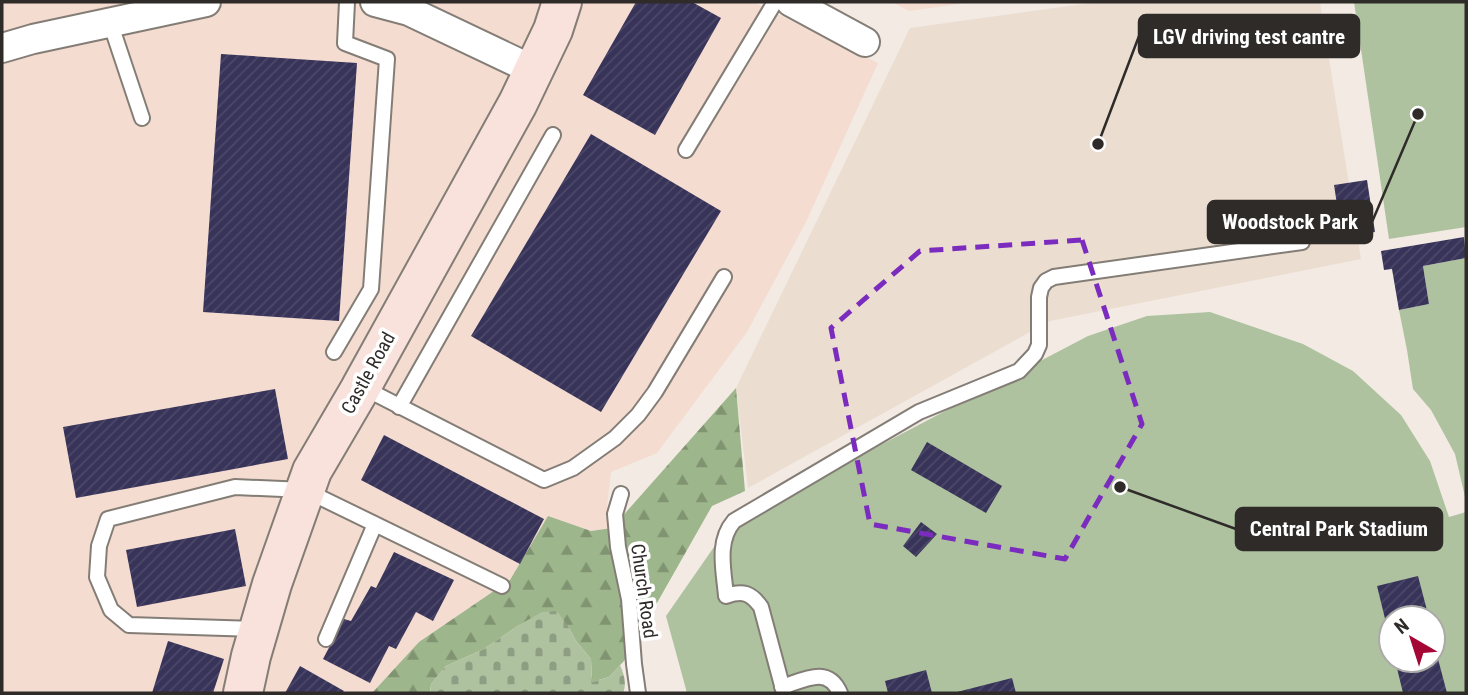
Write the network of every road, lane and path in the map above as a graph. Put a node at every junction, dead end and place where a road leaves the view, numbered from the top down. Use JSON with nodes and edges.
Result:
{"nodes":[{"id":1,"x":206,"y":2,"type":"edge"},
{"id":2,"x":347,"y":2,"type":"edge"},
{"id":3,"x":374,"y":2,"type":"edge"},
{"id":4,"x":562,"y":2,"type":"edge"},
{"id":5,"x":775,"y":2,"type":"edge"},
{"id":6,"x":791,"y":2,"type":"edge"},
{"id":7,"x":110,"y":22,"type":"junction"},
{"id":8,"x":865,"y":42,"type":"dead end"},
{"id":9,"x":2,"y":48,"type":"edge"},
{"id":10,"x":533,"y":70,"type":"junction"},
{"id":11,"x":142,"y":118,"type":"dead end"},
{"id":12,"x":554,"y":135,"type":"dead end"},
{"id":13,"x":686,"y":150,"type":"dead end"},
{"id":14,"x":1302,"y":242,"type":"dead end"},
{"id":15,"x":724,"y":277,"type":"dead end"},
{"id":16,"x":334,"y":352,"type":"dead end"},
{"id":17,"x":361,"y":387,"type":"junction"},
{"id":18,"x":399,"y":407,"type":"junction"},
{"id":19,"x":305,"y":490,"type":"junction"},
{"id":20,"x":621,"y":494,"type":"dead end"},
{"id":21,"x":375,"y":524,"type":"junction"},
{"id":22,"x":502,"y":586,"type":"dead end"},
{"id":23,"x":259,"y":629,"type":"junction"},
{"id":24,"x":326,"y":639,"type":"dead end"},
{"id":25,"x":783,"y":690,"type":"edge"},
{"id":26,"x":243,"y":693,"type":"edge"},
{"id":27,"x":638,"y":693,"type":"edge"},
{"id":28,"x":839,"y":693,"type":"edge"}],
"edges":[{"from":1,"to":7,"type":"street"},
{"from":2,"to":16,"type":"lane"},
{"from":3,"to":10,"type":"street"},
{"from":4,"to":10,"type":"main road","name":"Castle Road"},
{"from":5,"to":13,"type":"lane"},
{"from":6,"to":8,"type":"street"},
{"from":7,"to":9,"type":"street"},
{"from":7,"to":11,"type":"lane"},
{"from":10,"to":17,"type":"main road","name":"Castle Road"},
{"from":12,"to":18,"type":"lane"},
{"from":14,"to":25,"type":"lane"},
{"from":15,"to":18,"type":"lane"},
{"from":17,"to":18,"type":"lane"},
{"from":17,"to":19,"type":"main road","name":"Castle Road"},
{"from":19,"to":21,"type":"lane"},
{"from":19,"to":23,"type":"main road","name":"Castle Road"},
{"from":19,"to":23,"type":"lane"},
{"from":20,"to":27,"type":"lane","name":"Church Road"},
{"from":21,"to":22,"type":"lane"},
{"from":21,"to":24,"type":"lane"},
{"from":23,"to":26,"type":"main road","name":"Castle Road"},
{"from":25,"to":28,"type":"lane"}]}
